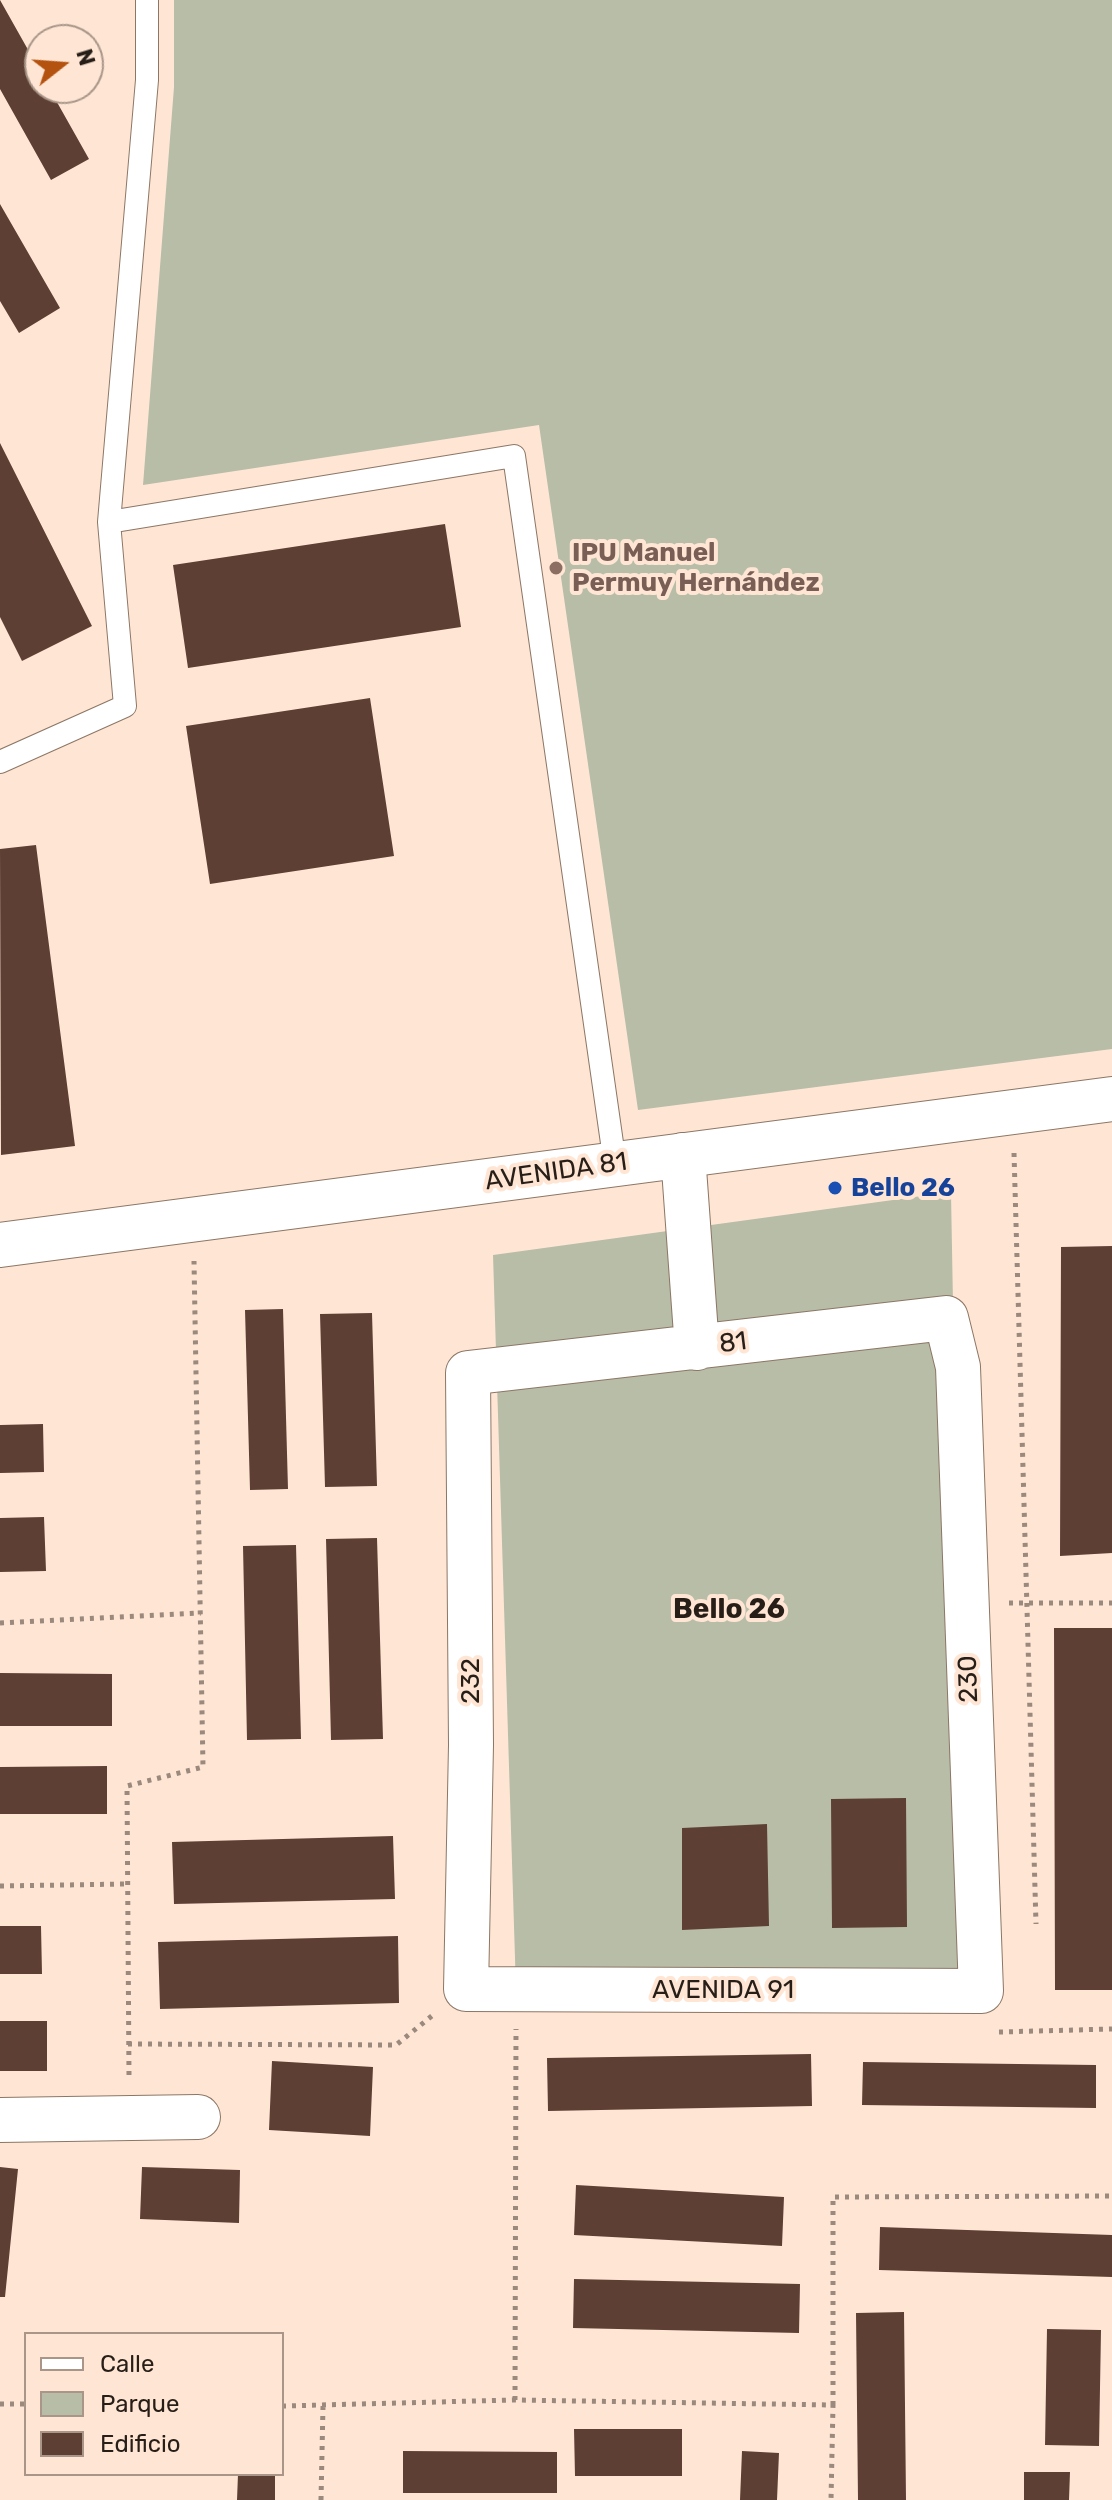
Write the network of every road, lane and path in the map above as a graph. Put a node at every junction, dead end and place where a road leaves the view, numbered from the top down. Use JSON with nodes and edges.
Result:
{"nodes":[{"id":1,"x":147,"y":0,"type":"edge"},
{"id":2,"x":109,"y":522,"type":"junction"},
{"id":3,"x":0,"y":762,"type":"edge"},
{"id":4,"x":1112,"y":1099,"type":"edge"},
{"id":5,"x":1013,"y":1112,"type":"junction"},
{"id":6,"x":683,"y":1155,"type":"junction"},
{"id":7,"x":615,"y":1164,"type":"junction"},
{"id":8,"x":193,"y":1220,"type":"junction"},
{"id":9,"x":0,"y":1245,"type":"edge"},
{"id":10,"x":697,"y":1348,"type":"junction"},
{"id":11,"x":958,"y":1367,"type":"joint"},
{"id":12,"x":468,"y":1373,"type":"joint"},
{"id":13,"x":967,"y":1603,"type":"junction"},
{"id":14,"x":1027,"y":1603,"type":"junction"},
{"id":15,"x":1112,"y":1603,"type":"edge"},
{"id":16,"x":201,"y":1613,"type":"junction"},
{"id":17,"x":0,"y":1623,"type":"edge"},
{"id":18,"x":127,"y":1884,"type":"junction"},
{"id":19,"x":0,"y":1886,"type":"edge"},
{"id":20,"x":1036,"y":1924,"type":"dead end"},
{"id":21,"x":466,"y":1989,"type":"junction"},
{"id":22,"x":516,"y":1990,"type":"junction"},
{"id":23,"x":981,"y":1991,"type":"junction"},
{"id":24,"x":1112,"y":2029,"type":"edge"},
{"id":25,"x":128,"y":2044,"type":"junction"},
{"id":26,"x":198,"y":2117,"type":"dead end"},
{"id":27,"x":129,"y":2118,"type":"junction"},
{"id":28,"x":0,"y":2120,"type":"edge"},
{"id":29,"x":1112,"y":2196,"type":"edge"},
{"id":30,"x":515,"y":2400,"type":"junction"},
{"id":31,"x":0,"y":2404,"type":"edge"},
{"id":32,"x":24,"y":2404,"type":"edge"},
{"id":33,"x":833,"y":2405,"type":"junction"},
{"id":34,"x":284,"y":2406,"type":"edge"},
{"id":35,"x":323,"y":2406,"type":"junction"},
{"id":36,"x":321,"y":2500,"type":"edge"},
{"id":37,"x":831,"y":2500,"type":"edge"}],
"edges":[{"from":1,"to":2,"type":"lane"},
{"from":2,"to":3,"type":"lane"},
{"from":2,"to":7,"type":"lane"},
{"from":4,"to":5,"type":"street","name":"AVENIDA 81"},
{"from":5,"to":6,"type":"street","name":"AVENIDA 81"},
{"from":5,"to":14,"type":"path"},
{"from":6,"to":7,"type":"street","name":"AVENIDA 81"},
{"from":6,"to":10,"type":"street"},
{"from":7,"to":8,"type":"street","name":"AVENIDA 81"},
{"from":8,"to":9,"type":"street","name":"AVENIDA 81"},
{"from":8,"to":16,"type":"path"},
{"from":10,"to":11,"type":"street","name":"81"},
{"from":10,"to":12,"type":"street","name":"81"},
{"from":11,"to":13,"type":"street","name":"230"},
{"from":12,"to":21,"type":"street","name":"232"},
{"from":13,"to":14,"type":"path"},
{"from":13,"to":23,"type":"street","name":"230"},
{"from":14,"to":15,"type":"path"},
{"from":14,"to":20,"type":"path"},
{"from":16,"to":17,"type":"path"},
{"from":16,"to":18,"type":"path"},
{"from":18,"to":19,"type":"path"},
{"from":18,"to":25,"type":"path"},
{"from":21,"to":22,"type":"street","name":"AVENIDA 91"},
{"from":21,"to":25,"type":"path"},
{"from":22,"to":23,"type":"street","name":"AVENIDA 91"},
{"from":22,"to":30,"type":"path"},
{"from":23,"to":24,"type":"path"},
{"from":25,"to":27,"type":"path"},
{"from":26,"to":27,"type":"street"},
{"from":27,"to":28,"type":"street"},
{"from":29,"to":33,"type":"path"},
{"from":30,"to":33,"type":"path"},
{"from":30,"to":35,"type":"path"},
{"from":31,"to":32,"type":"path"},
{"from":33,"to":37,"type":"path"},
{"from":34,"to":35,"type":"path"},
{"from":35,"to":36,"type":"path"}]}
